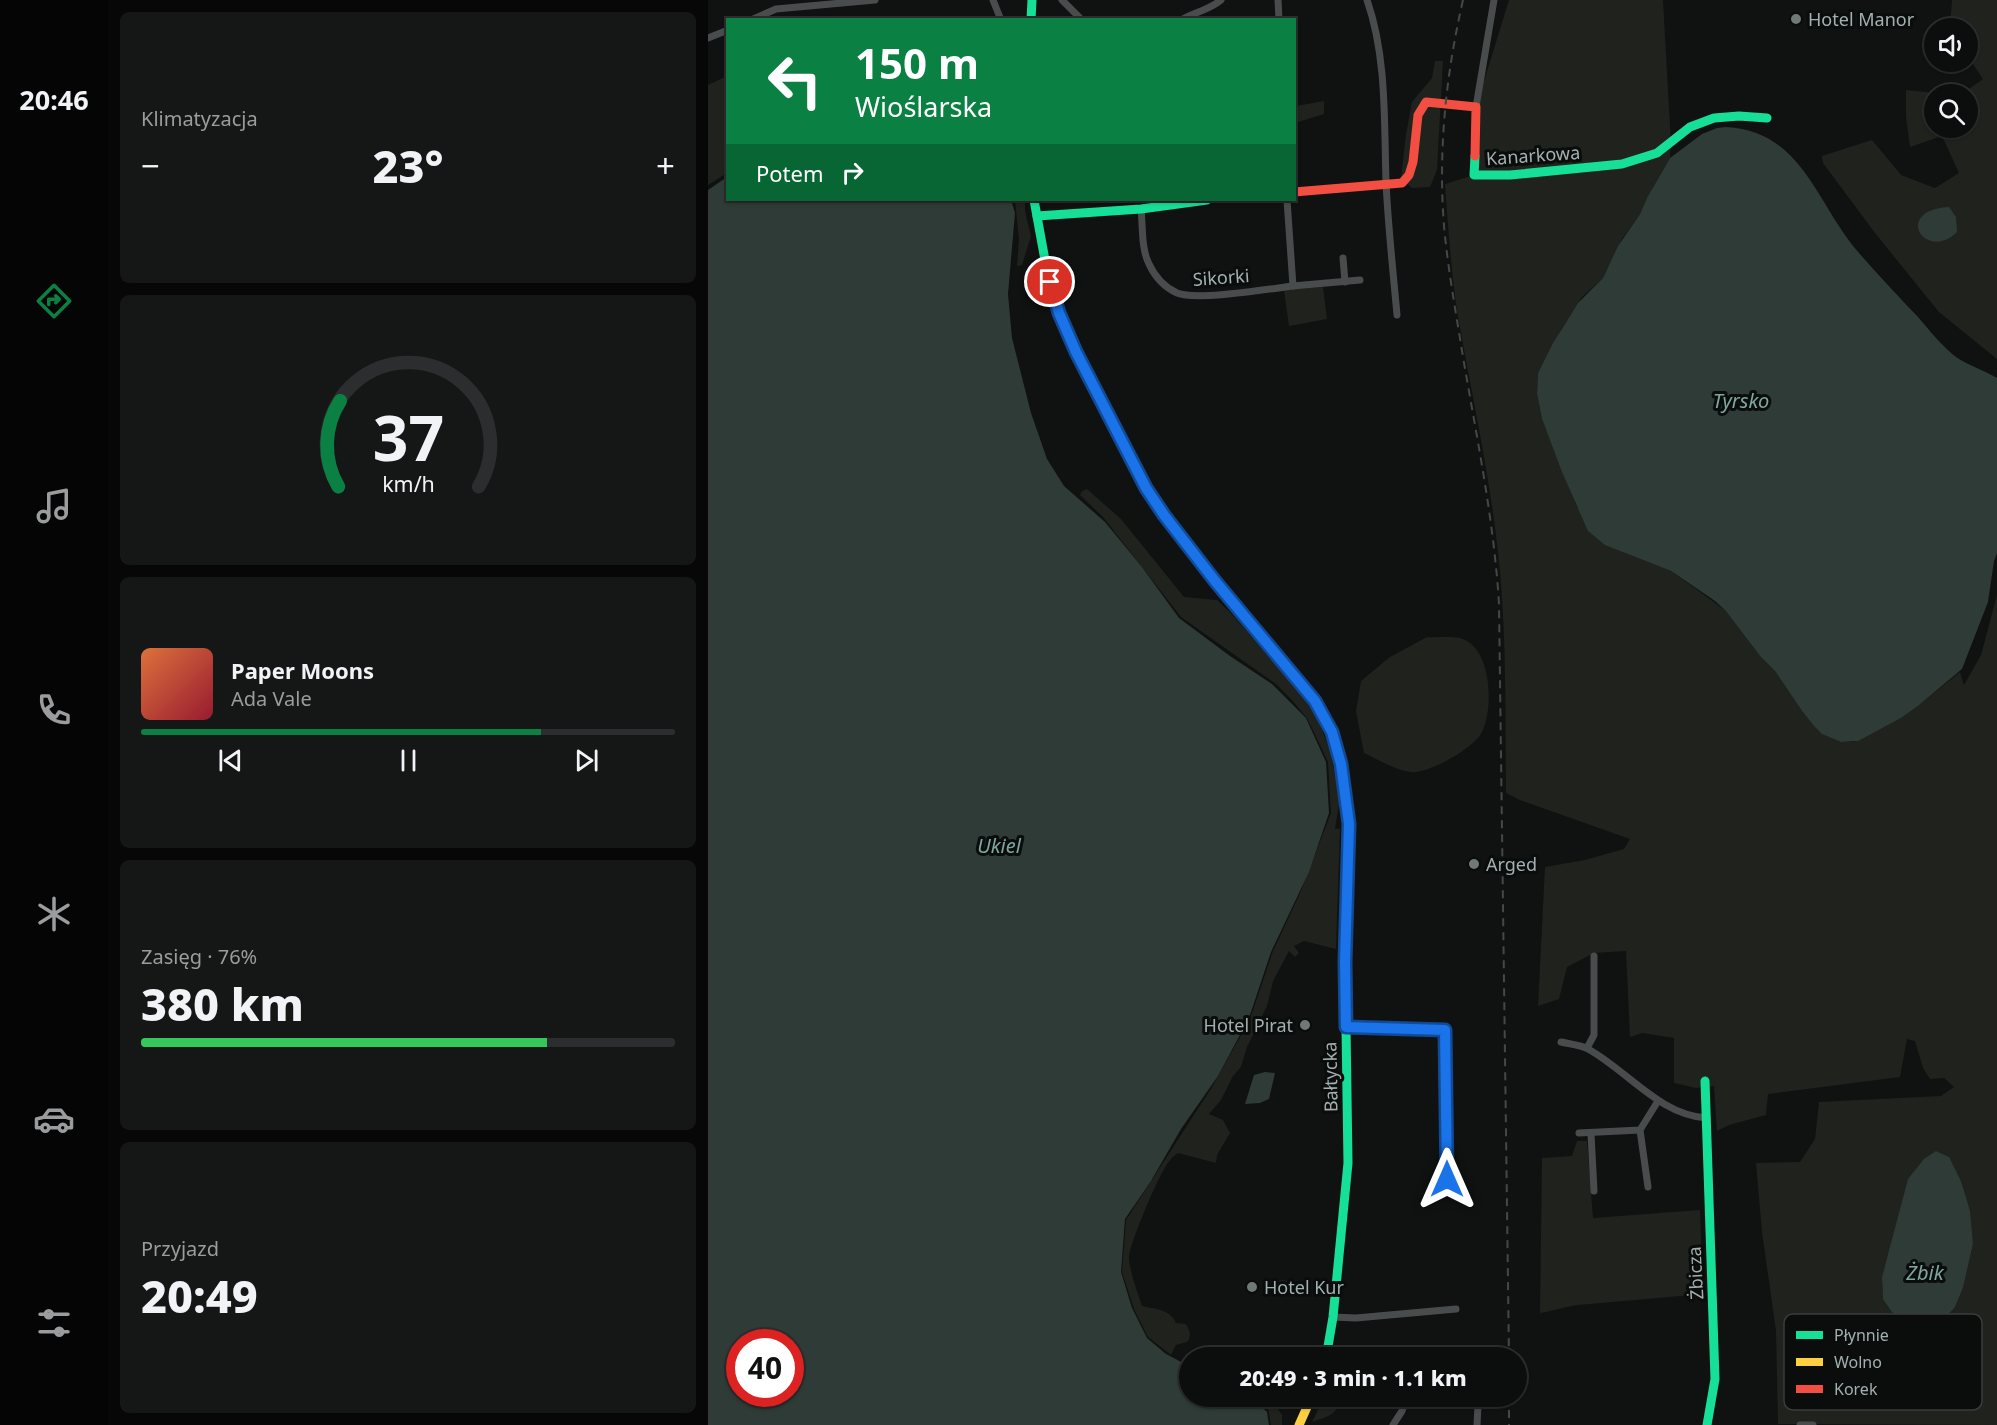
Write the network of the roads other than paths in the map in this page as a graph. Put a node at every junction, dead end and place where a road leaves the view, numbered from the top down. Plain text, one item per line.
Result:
1 (776, 0) edge
2 (875, 0) edge
3 (993, 0) edge
4 (1032, 0) edge
5 (1062, 0) edge
6 (1221, 0) edge
7 (1278, 0) edge
8 (1367, 0) edge
9 (1494, 0) edge
10 (854, 1) edge
11 (777, 9) junction
12 (757, 18) edge
13 (1000, 18) edge
14 (1031, 18) edge
15 (1080, 18) edge
16 (1184, 18) edge
17 (1279, 18) edge
18 (726, 31) edge
19 (708, 39) edge
20 (1476, 107) junction
21 (1767, 118) dead end
22 (1386, 186) junction
23 (1296, 192) edge
24 (1034, 201) edge
25 (1200, 201) edge
26 (1287, 201) edge
27 (1141, 209) junction
28 (1037, 216) junction
29 (1343, 258) dead end
30 (1360, 280) dead end
31 (1345, 282) junction
32 (1293, 286) junction
33 (1397, 315) dead end
34 (1594, 956) dead end
35 (1346, 1027) junction
36 (1562, 1042) dead end
37 (1587, 1048) junction
38 (1705, 1081) dead end
39 (1658, 1101) junction
40 (1707, 1118) junction
41 (1641, 1130) junction
42 (1579, 1133) dead end
43 (1591, 1134) junction
44 (1447, 1179) dead end
45 (1648, 1187) dead end
46 (1594, 1191) dead end
47 (1456, 1309) dead end
48 (1333, 1317) junction
49 (1328, 1347) edge
50 (1307, 1407) edge
51 (1403, 1407) edge
52 (1478, 1407) edge
53 (1299, 1425) edge
54 (1393, 1425) edge
55 (1477, 1425) edge
56 (1707, 1425) edge
57 (1800, 1425) edge
58 (1813, 1425) edge

1 - 11 street
2 - 10 street
3 - 13 street
4 - 14 street
5 - 15 street
6 - 16 street
7 - 17 street
8 - 22 street
9 - 20 street
10 - 11 street
11 - 12 street
18 - 19 street
20 - 21 street, Kanarkowa
20 - 22 street
22 - 23 street
22 - 33 street
24 - 28 street, Bałtycka
25 - 27 street
26 - 32 street
27 - 28 street
27 - 32 street, Sikorki
28 - 35 street, Bałtycka
29 - 31 street
30 - 31 street, Sikorki
31 - 32 street, Sikorki
34 - 37 street
35 - 44 street
35 - 48 street, Bałtycka
36 - 37 street
37 - 39 street
38 - 40 street, Żbicza
39 - 40 street
39 - 41 street
40 - 56 street, Żbicza
41 - 43 street
41 - 45 street
42 - 43 street
43 - 46 street
47 - 48 street
48 - 49 street, Bałtycka
50 - 53 street
51 - 54 street
52 - 55 street
57 - 58 street

